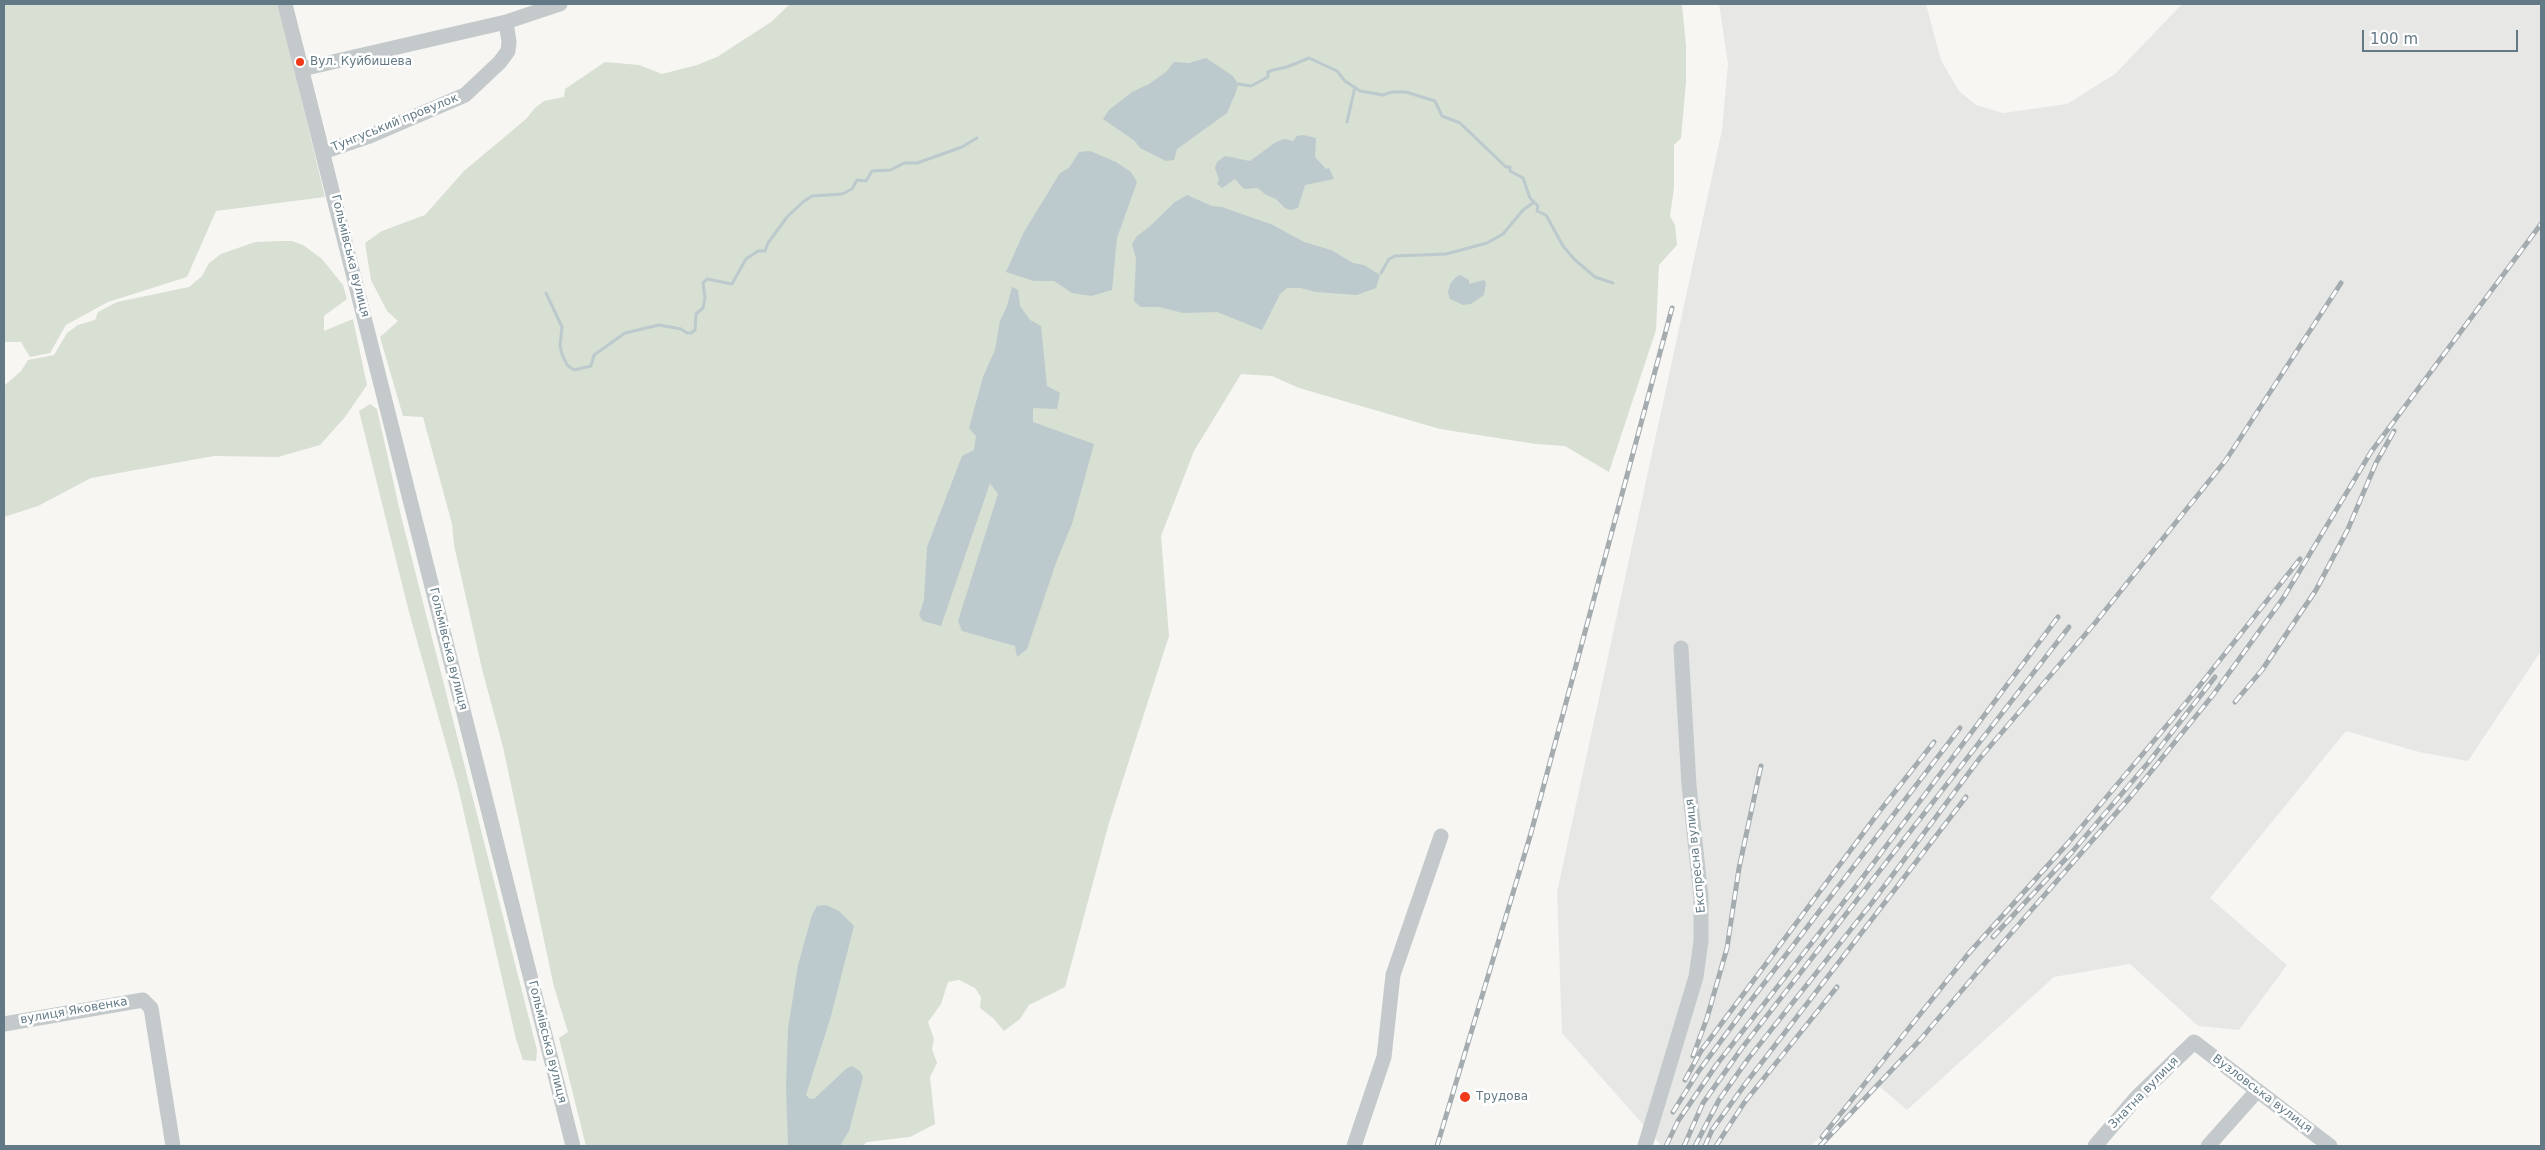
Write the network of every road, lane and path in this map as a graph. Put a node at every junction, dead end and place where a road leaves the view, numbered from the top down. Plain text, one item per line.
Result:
1 (285, 4) edge
2 (560, 4) edge
3 (506, 22) junction
4 (302, 70) junction
5 (323, 152) junction
6 (1680, 648) dead end
7 (1441, 836) dead end
8 (4, 1024) edge
9 (2194, 1042) joint
10 (2257, 1092) junction
11 (173, 1146) edge
12 (573, 1146) edge
13 (1354, 1146) edge
14 (1645, 1146) edge
15 (2094, 1146) edge
16 (2208, 1146) edge
17 (2330, 1146) edge

1 - 4 street, Гольмівська вулиця
2 - 3 street
3 - 4 street
3 - 5 street, Тунгуський провулок
4 - 5 street, Гольмівська вулиця
5 - 12 street, Гольмівська вулиця
6 - 14 street, Експресна вулиця
7 - 13 street
8 - 11 street, вулиця Яковенка
9 - 10 street, Вузловська вулиця
9 - 15 street, Знатна вулиця
10 - 16 street
10 - 17 street, Вузловська вулиця

